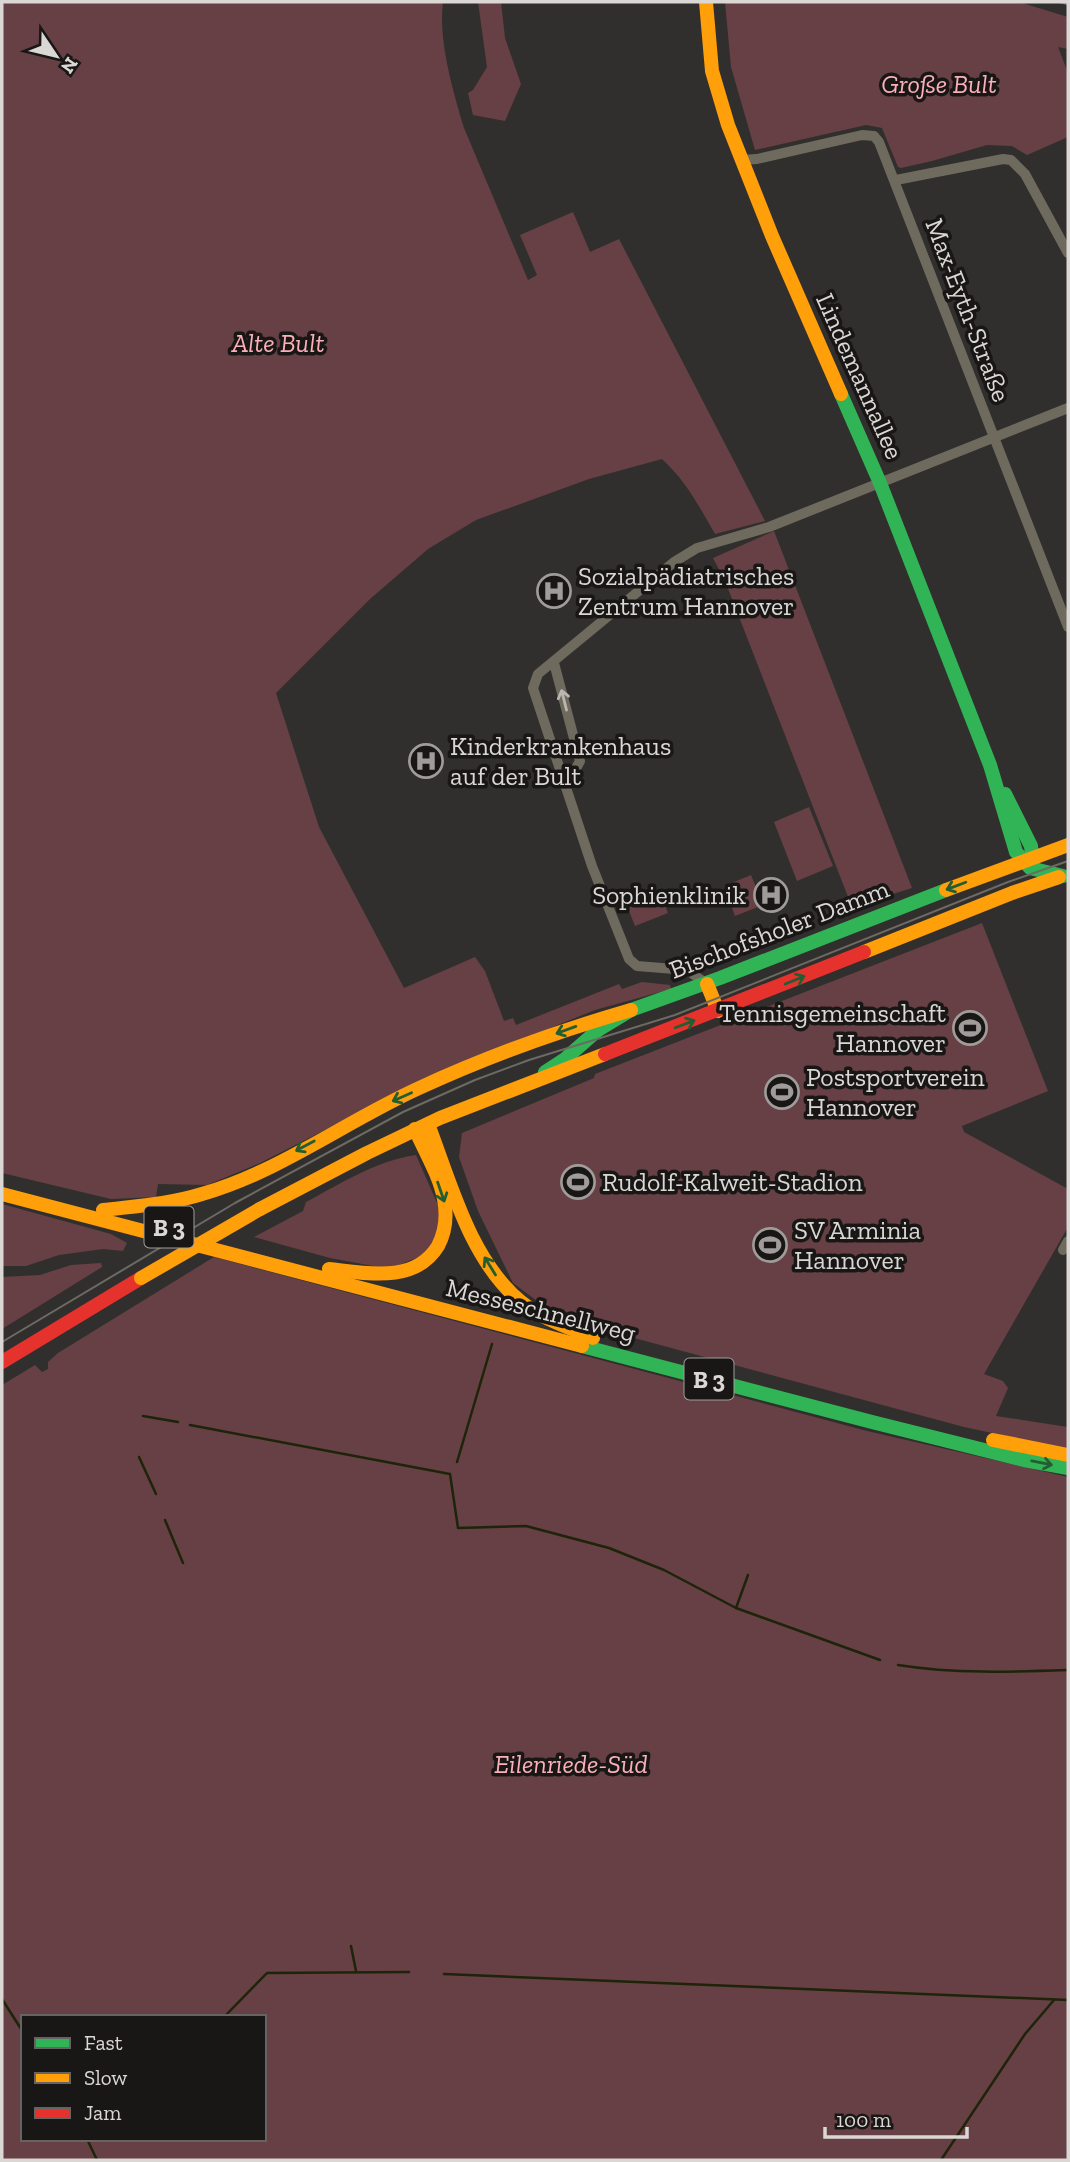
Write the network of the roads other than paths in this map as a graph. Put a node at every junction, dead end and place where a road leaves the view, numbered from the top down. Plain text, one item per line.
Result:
1 (706, 2) edge
2 (741, 160) junction
3 (896, 180) junction
4 (1068, 253) edge
5 (1068, 408) edge
6 (994, 436) junction
7 (880, 483) junction
8 (1068, 627) edge
9 (554, 663) junction
10 (564, 778) junction
11 (1068, 845) edge
12 (1028, 863) junction
13 (1066, 875) edge
14 (1020, 891) junction
15 (707, 984) junction
16 (631, 1010) junction
17 (718, 1011) junction
18 (522, 1085) junction
19 (422, 1127) junction
20 (2, 1183) edge
21 (2, 1194) edge
22 (103, 1210) junction
23 (329, 1269) junction
24 (593, 1338) junction
25 (2, 1362) edge
26 (1068, 1455) edge
27 (1068, 1468) edge

1 - 2 main road, Lindemannallee
2 - 3 street, Max-Eyth-Straße
2 - 7 main road, Lindemannallee
3 - 4 street
3 - 6 street, Max-Eyth-Straße
5 - 6 street
6 - 7 street
6 - 8 street, Max-Eyth-Straße
7 - 9 street
7 - 12 main road, Lindemannallee
10 -> 9 street
9 - 10 street
10 - 15 street
11 - 12 main road, Bischofsholer Damm
12 - 13 main road
12 - 14 main road
12 -> 15 main road, Bischofsholer Damm
13 - 14 main road, Bischofsholer Damm
17 -> 14 main road, Bischofsholer Damm
15 - 16 main road, Bischofsholer Damm
15 - 17 main road
16 - 18 main road, Bischofsholer Damm
16 -> 22 main road
18 -> 17 main road, Bischofsholer Damm
18 - 19 main road, Bischofsholer Damm
19 -> 23 main road
24 -> 19 main road
19 - 25 main road, Bischofsholer Damm, bridge
20 - 22 main road, Messeschnellweg / B 3
21 -> 27 main road, Messeschnellweg / B 3
22 - 23 main road, Messeschnellweg / B 3
23 - 24 main road, Messeschnellweg / B 3
24 - 26 main road, Messeschnellweg / B 3

